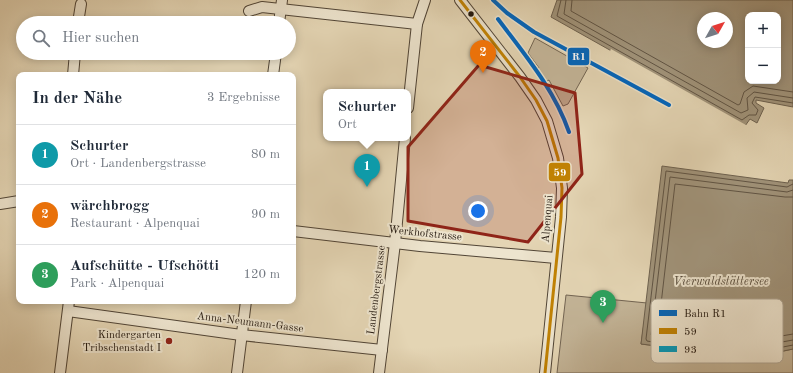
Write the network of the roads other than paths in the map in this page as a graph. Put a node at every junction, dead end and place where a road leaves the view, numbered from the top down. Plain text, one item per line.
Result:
1 (425, 0) edge
2 (460, 0) edge
3 (81, 4) dead end
4 (281, 5) edge
5 (249, 11) dead end
6 (79, 16) edge
7 (280, 16) edge
8 (417, 24) junction
9 (74, 60) edge
10 (275, 60) edge
11 (73, 72) edge
12 (273, 72) edge
13 (410, 89) edge
14 (404, 141) edge
15 (16, 201) edge
16 (0, 204) edge
17 (296, 231) edge
18 (395, 243) junction
19 (556, 258) junction
20 (246, 304) edge
21 (68, 306) edge
22 (241, 335) junction
23 (382, 350) junction
24 (60, 373) edge
25 (237, 373) edge
26 (379, 373) edge
27 (545, 373) edge

1 - 8 street
2 - 19 street, Alpenquai
3 - 6 street
4 - 5 street
4 - 7 street
4 - 8 street
8 - 13 street
9 - 11 street
10 - 12 street
14 - 18 street, Landenbergstrasse
15 - 16 street
17 - 18 street, Werkhofstrasse
18 - 19 street, Werkhofstrasse
18 - 23 street, Landenbergstrasse
19 - 27 street, Alpenquai
20 - 22 street
21 - 22 street, Anna-Neumann-Gasse
21 - 24 street
22 - 23 street, Anna-Neumann-Gasse
22 - 25 street
23 - 26 street, Landenbergstrasse

